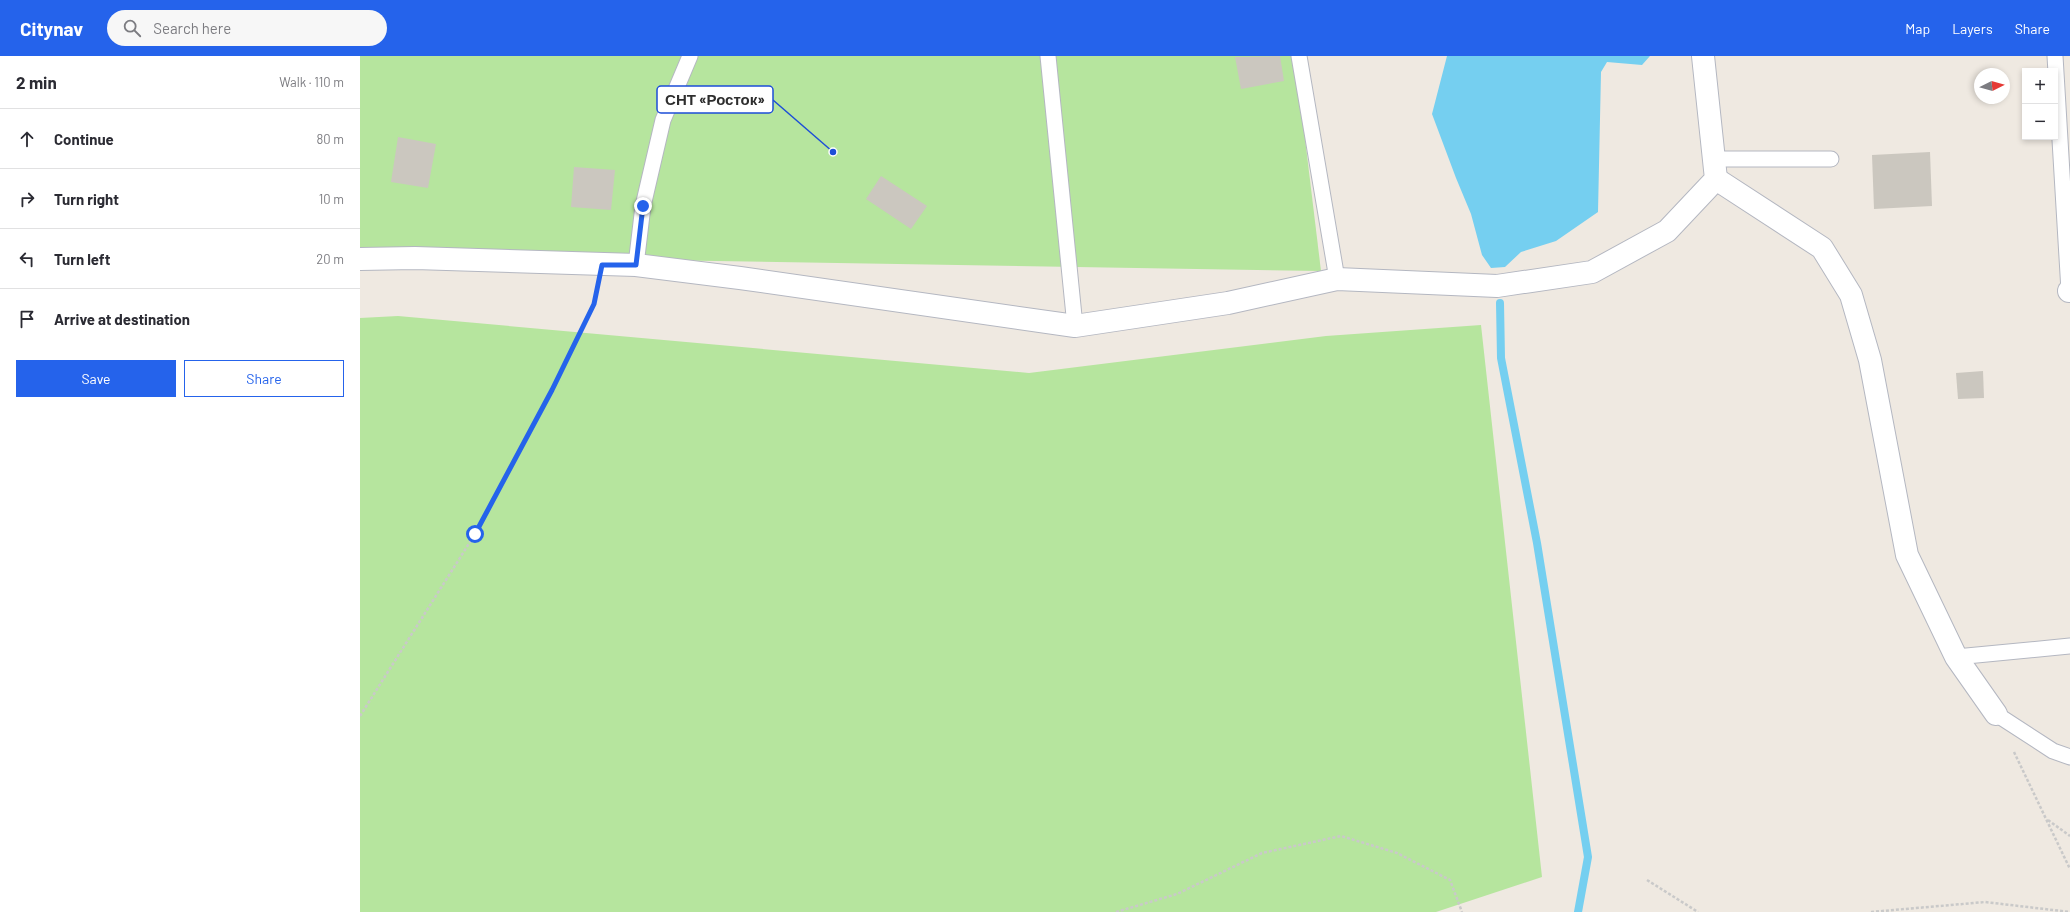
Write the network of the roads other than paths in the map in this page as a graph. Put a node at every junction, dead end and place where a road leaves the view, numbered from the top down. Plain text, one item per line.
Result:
1 (690, 56) edge
2 (1048, 56) edge
3 (1299, 56) edge
4 (1702, 56) edge
5 (2055, 56) edge
6 (1831, 159) dead end
7 (1715, 169) junction
8 (360, 259) edge
9 (636, 265) junction
10 (1337, 278) junction
11 (2069, 291) edge
12 (1075, 326) junction
13 (2070, 646) edge
14 (1956, 657) junction
15 (1996, 714) joint
16 (2070, 757) edge

1 - 9 lane
2 - 12 lane
3 - 10 lane
4 - 7 street
5 - 11 lane
6 - 7 lane
7 - 10 street
7 - 14 street
8 - 9 street
9 - 12 street
10 - 12 street
13 - 14 lane
14 - 15 street
15 - 16 lane

